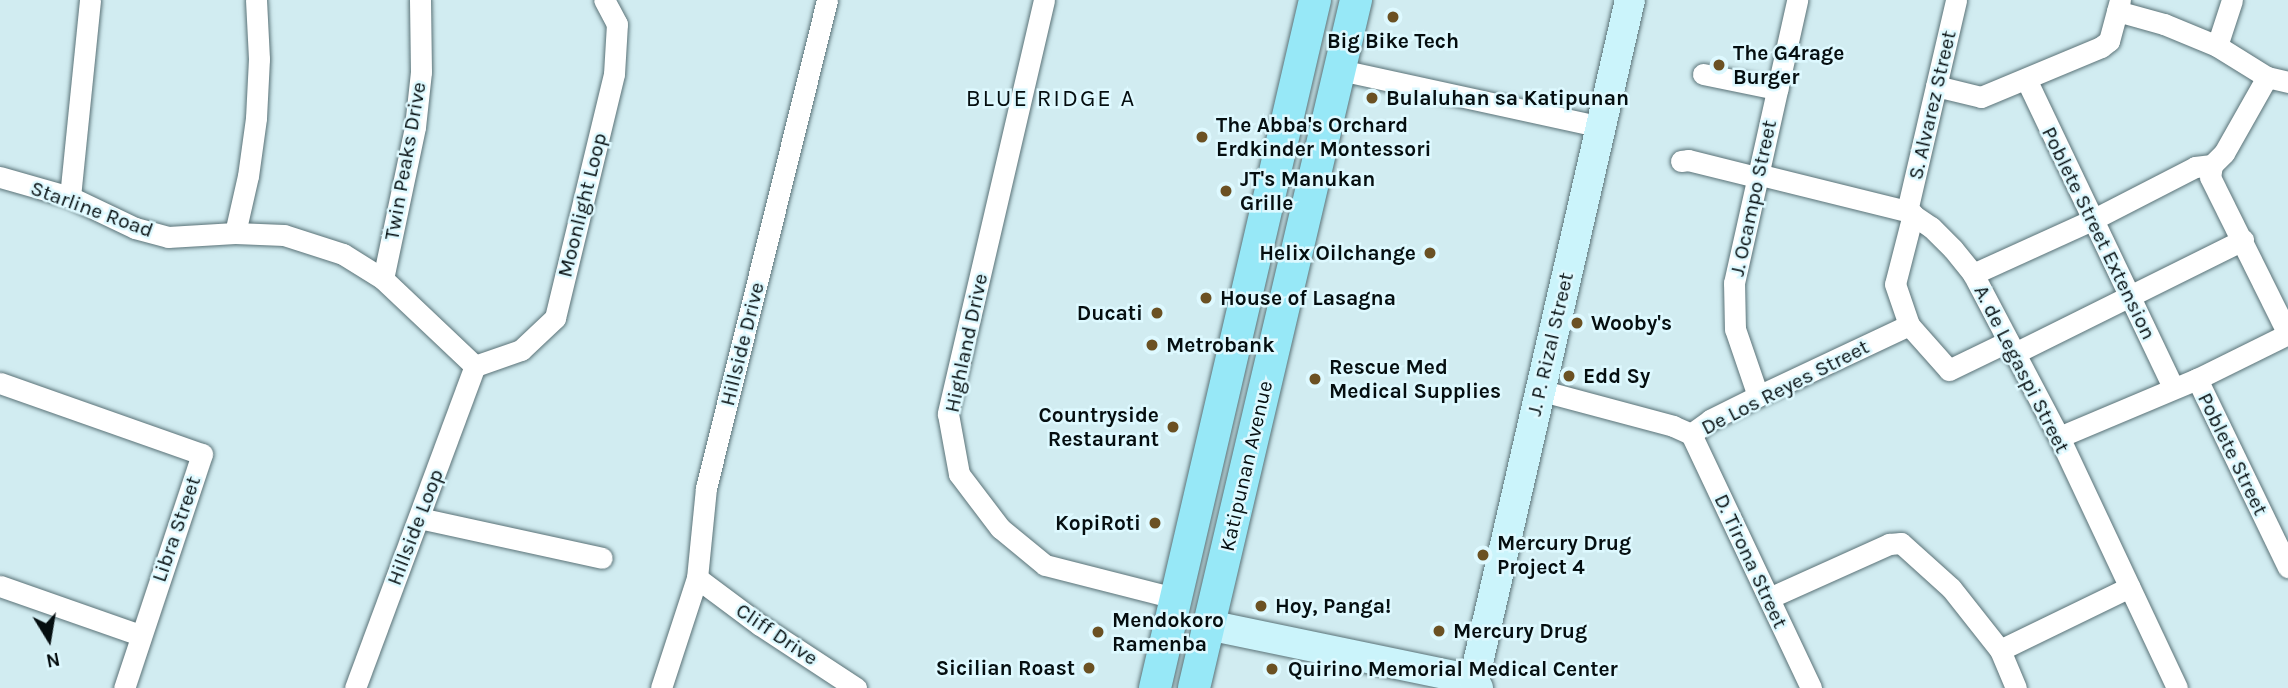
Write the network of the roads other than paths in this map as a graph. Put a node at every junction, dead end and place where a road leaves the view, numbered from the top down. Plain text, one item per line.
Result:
1 (90, 0) edge
2 (257, 0) edge
3 (420, 0) edge
4 (604, 0) edge
5 (827, 0) edge
6 (1044, 0) edge
7 (1315, 0) edge
8 (1356, 0) edge
9 (1630, 0) edge
10 (1797, 0) edge
11 (1956, 0) edge
12 (2232, 0) edge
13 (2118, 6) edge
14 (2217, 46) junction
15 (1340, 71) junction
16 (1703, 74) dead end
17 (2267, 77) junction
18 (2026, 79) junction
19 (2288, 82) edge
20 (1936, 86) junction
21 (1777, 89) junction
22 (1601, 127) junction
23 (1681, 161) dead end
24 (2211, 165) junction
25 (1757, 175) junction
26 (0, 177) edge
27 (69, 197) junction
28 (1910, 213) junction
29 (2092, 220) junction
30 (235, 233) junction
31 (2243, 240) junction
32 (1973, 274) junction
33 (383, 279) junction
34 (2129, 296) junction
35 (1909, 325) junction
36 (2288, 334) edge
37 (2010, 348) junction
38 (475, 366) junction
39 (2197, 379) junction
40 (0, 383) edge
41 (2173, 387) junction
42 (1539, 390) junction
43 (1758, 396) junction
44 (1691, 434) junction
45 (2059, 437) junction
46 (419, 518) junction
47 (602, 558) dead end
48 (2288, 567) edge
49 (697, 578) junction
50 (0, 586) edge
51 (2130, 587) junction
52 (1174, 598) junction
53 (1769, 598) junction
54 (1208, 625) junction
55 (140, 635) junction
56 (2000, 650) junction
57 (1476, 684) edge
58 (124, 688) edge
59 (355, 688) edge
60 (661, 688) edge
61 (856, 688) edge
62 (1155, 688) edge
63 (1194, 688) edge
64 (1811, 688) edge
65 (2016, 688) edge
66 (2177, 688) edge

1 - 27 street
2 - 30 street
3 - 33 street, Twin Peaks Drive
4 - 38 street, Moonlight Loop
5 - 49 street, Hillside Drive
6 - 52 street, Highland Drive
7 - 52 main road, Katipunan Avenue
8 - 15 main road, Katipunan Avenue
9 - 22 street, J. P. Rizal Street
10 - 21 street, J. Ocampo Street
11 - 20 street, S. Alvarez Street
12 - 14 street
13 - 14 street
13 - 18 street
14 - 17 street
15 - 22 street
15 - 54 main road, Katipunan Avenue
16 - 21 street
17 - 19 street
17 - 24 street
18 - 20 street
18 - 29 street, Poblete Street Extension
20 - 28 street, S. Alvarez Street
21 - 25 street, J. Ocampo Street
22 - 42 street, J. P. Rizal Street
23 - 25 street, A. de Legaspi Street
24 - 29 street
24 - 31 street
25 - 28 street, A. de Legaspi Street
25 - 43 street, J. Ocampo Street
26 - 27 street, Starline Road
27 - 30 street, Starline Road
28 - 32 street, A. de Legaspi Street
28 - 35 street, S. Alvarez Street
29 - 32 street
29 - 34 street, Poblete Street Extension
30 - 33 street, Starline Road
31 - 34 street
31 - 36 street
32 - 37 street, A. de Legaspi Street
33 - 38 street, Starline Road
34 - 37 street
34 - 41 street, Poblete Street Extension
35 - 37 street
35 - 43 street, De Los Reyes Street
36 - 39 street, Poblete Street
37 - 45 street, A. de Legaspi Street
38 - 46 street, Hillside Loop
39 - 41 street, Poblete Street
39 - 48 street, Poblete Street
40 - 55 street, Libra Street
41 - 45 street, Poblete Street
42 - 44 street, De Los Reyes Street
42 - 57 street, J. P. Rizal Street
43 - 44 street, De Los Reyes Street
44 - 53 street, D. Tirona Street
45 - 51 street, A. de Legaspi Street
46 - 47 street
46 - 59 street, Hillside Loop
49 - 60 street, Hillside Drive
49 - 61 street, Cliff Drive
50 - 55 street
51 - 56 street
51 - 66 street, A. de Legaspi Street
52 - 62 main road, Katipunan Avenue
53 - 56 street
53 - 64 street, D. Tirona Street
54 - 57 street
54 - 63 main road, Katipunan Avenue
55 - 58 street, Libra Street
56 - 65 street

